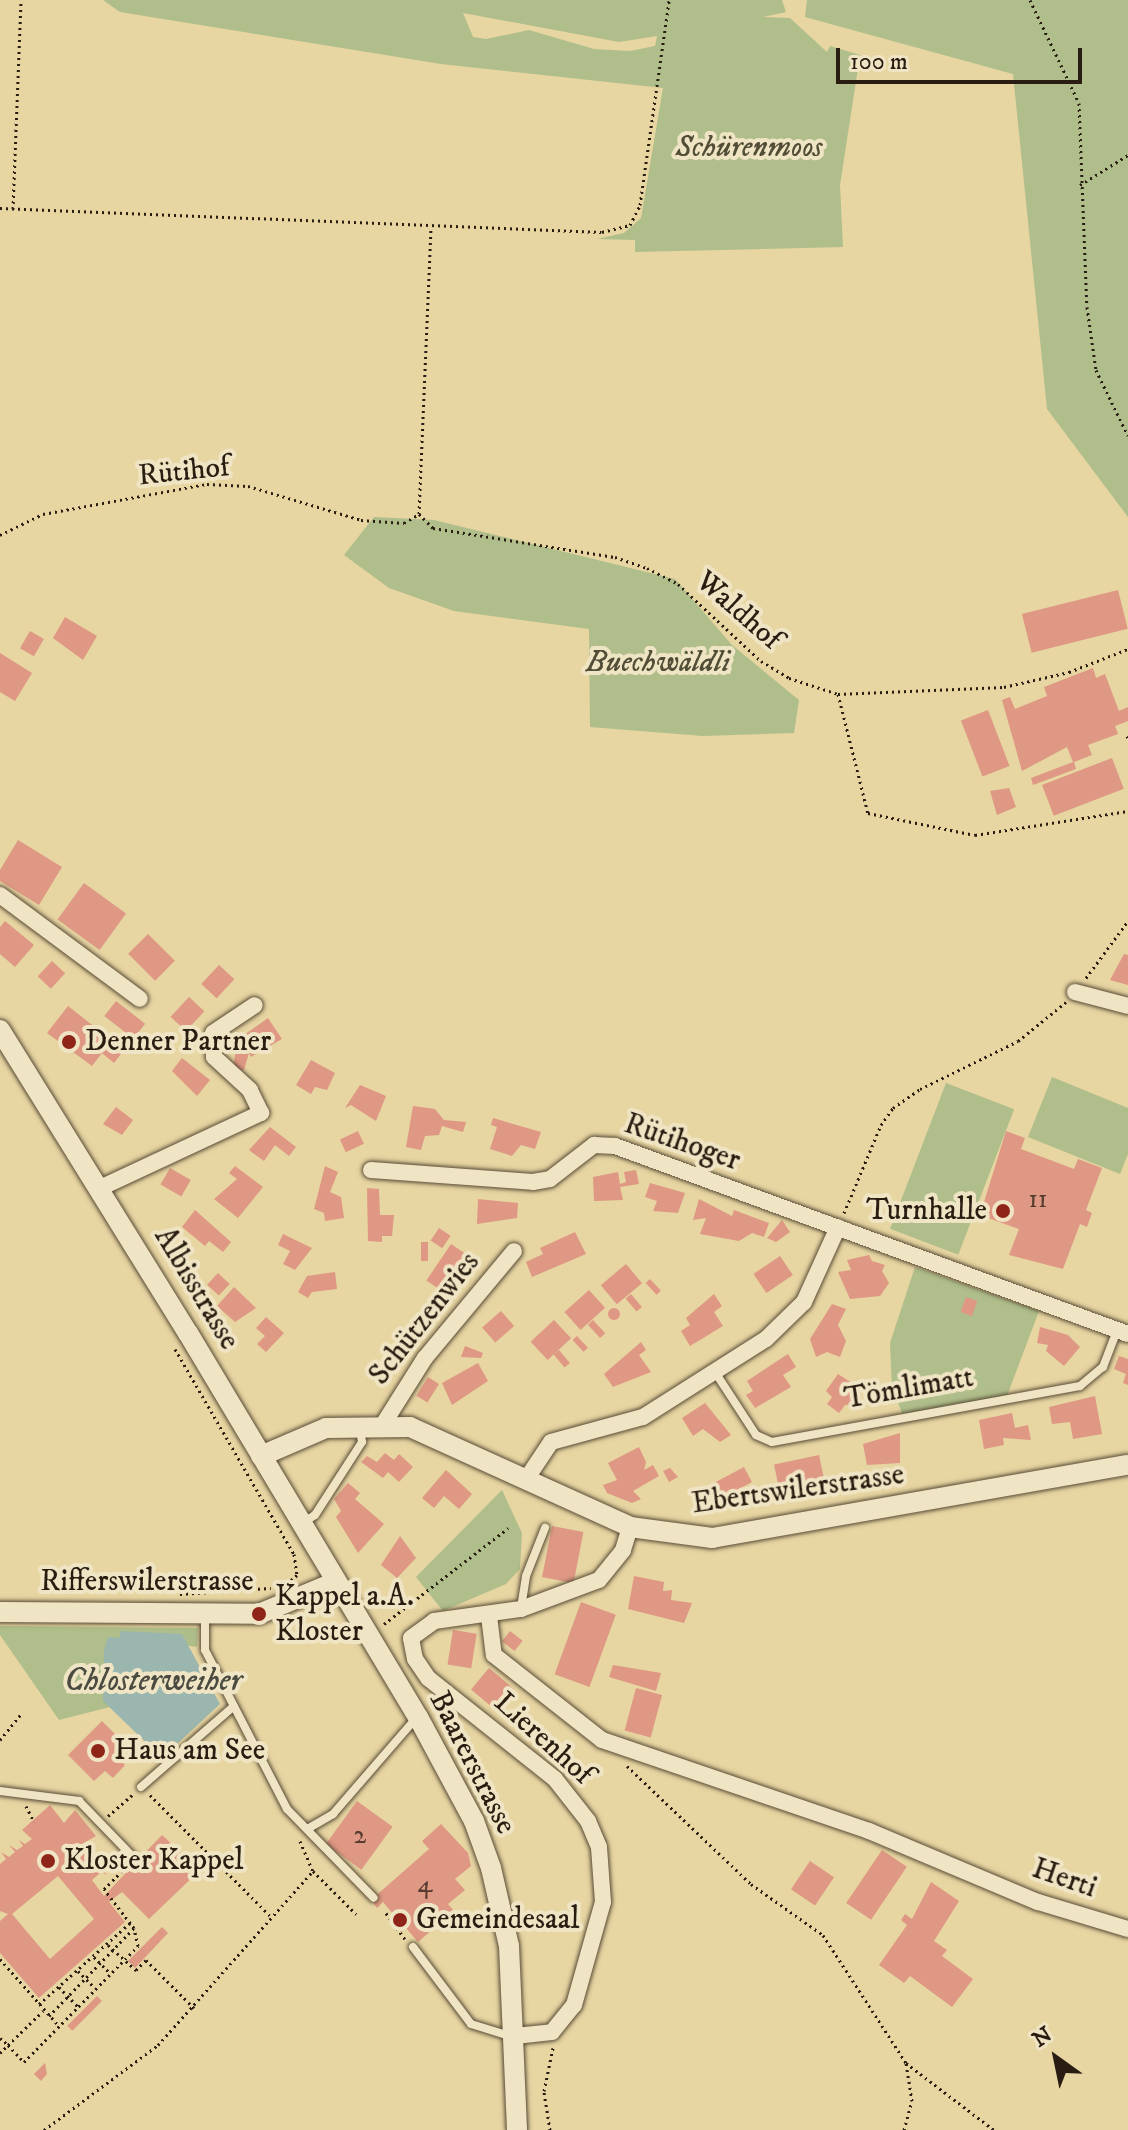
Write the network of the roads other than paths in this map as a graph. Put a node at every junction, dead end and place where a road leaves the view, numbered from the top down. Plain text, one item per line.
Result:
1 (0, 895) edge
2 (1075, 992) road end
3 (140, 999) dead end
4 (255, 1005) dead end
5 (1128, 1006) edge
6 (0, 1030) edge
7 (371, 1170) dead end
8 (100, 1188) junction
9 (838, 1227) junction
10 (514, 1251) dead end
11 (1122, 1332) edge
12 (715, 1371) junction
13 (384, 1423) junction
14 (359, 1425) junction
15 (261, 1456) junction
16 (1128, 1465) edge
17 (527, 1478) junction
18 (301, 1524) junction
19 (630, 1527) junction
20 (545, 1528) dead end
21 (336, 1582) junction
22 (521, 1609) junction
23 (0, 1612) edge
24 (205, 1613) junction
25 (489, 1616) junction
26 (234, 1706) junction
27 (418, 1717) junction
28 (141, 1787) road end
29 (0, 1791) edge
30 (304, 1826) junction
31 (135, 1859) road end
32 (983, 1879) joint
33 (374, 1898) dead end
34 (1128, 1929) edge
35 (413, 1947) road end
36 (515, 2036) junction
37 (517, 2130) edge

1 - 3 street
2 - 5 street
4 - 8 street
6 - 8 street, Albisstrasse
7 - 9 street, Rütihoger
8 - 15 street, Albisstrasse
9 - 11 street, Tömlimatt
9 - 12 street
10 - 13 street, Schützenwies
11 - 12 lane, Tömlimatt
12 - 17 street
13 - 14 street, Ebertswilerstrasse
13 - 17 street, Ebertswilerstrasse
14 - 15 street, Ebertswilerstrasse
14 - 18 lane, Schützenwies
15 - 18 street, Albisstrasse
16 - 19 street, Ebertswilerstrasse
17 - 19 street, Ebertswilerstrasse
18 - 21 street, Albisstrasse
19 - 22 street, Lierenhof
20 - 22 lane
21 - 24 street, Rifferswilerstrasse
21 - 27 street, Baarerstrasse
22 - 25 street, Lierenhof
23 - 24 street, Rifferswilerstrasse
24 - 26 lane
25 - 32 street, Lierenhof
25 - 36 street, Lierenhof
26 - 28 lane
26 - 30 lane
27 - 30 lane
27 - 36 street, Baarerstrasse
29 - 31 lane
30 - 33 lane
32 - 34 street, Herti
35 - 36 lane
36 - 37 street, Baarerstrasse

